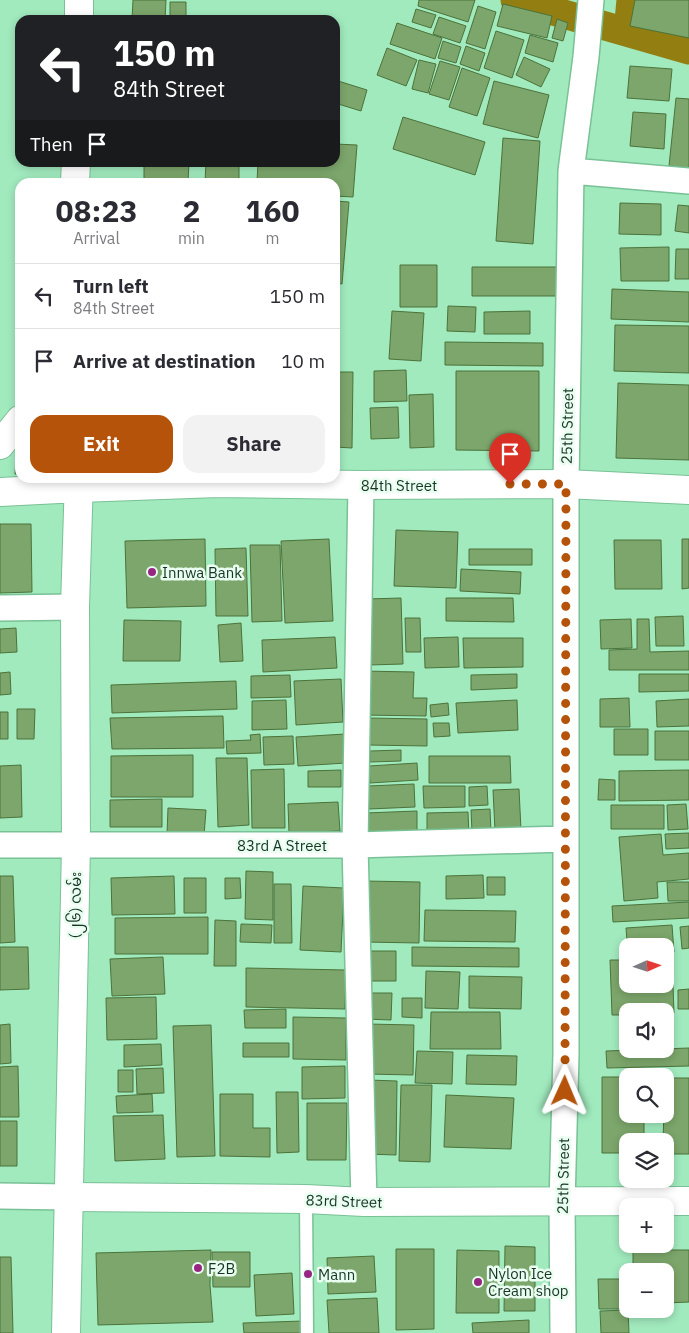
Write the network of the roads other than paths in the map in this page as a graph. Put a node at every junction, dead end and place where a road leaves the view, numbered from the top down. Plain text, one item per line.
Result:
1 (79, 0) edge
2 (591, 0) edge
3 (79, 15) edge
4 (571, 171) junction
5 (689, 181) edge
6 (15, 426) edge
7 (0, 445) edge
8 (79, 483) edge
9 (566, 484) junction
10 (361, 485) junction
11 (689, 490) edge
12 (0, 492) edge
13 (75, 607) junction
14 (0, 608) edge
15 (565, 839) junction
16 (0, 845) edge
17 (76, 845) junction
18 (355, 846) junction
19 (0, 1196) edge
20 (69, 1197) junction
21 (306, 1199) junction
22 (689, 1201) edge
23 (364, 1202) junction
24 (562, 1203) junction
25 (66, 1333) edge
26 (308, 1333) edge
27 (563, 1333) edge

1 - 3 street
2 - 4 street, 25th Street
4 - 5 street
4 - 9 street, 25th Street
6 - 7 street
8 - 10 street, 84th Street
8 - 12 street
8 - 13 street, (၂၆) လမ်း
9 - 10 street, 84th Street
9 - 11 street, 84th Street
9 - 15 street, 25th Street
10 - 18 street
13 - 14 street
13 - 17 street, (၂၆) လမ်း
15 - 18 street, 83rd A Street
15 - 24 street, 25th Street
16 - 17 street, 83rd A Street
17 - 18 street, 83rd A Street
17 - 20 street, (၂၆) လမ်း
18 - 23 street
19 - 20 street, 83rd Street
20 - 21 street, 83rd Street
20 - 25 street, (၂၆) လမ်း
21 - 23 street, 83rd Street
21 - 26 lane
22 - 24 street, 83rd Street
23 - 24 street, 83rd Street
24 - 27 street, 25th Street

